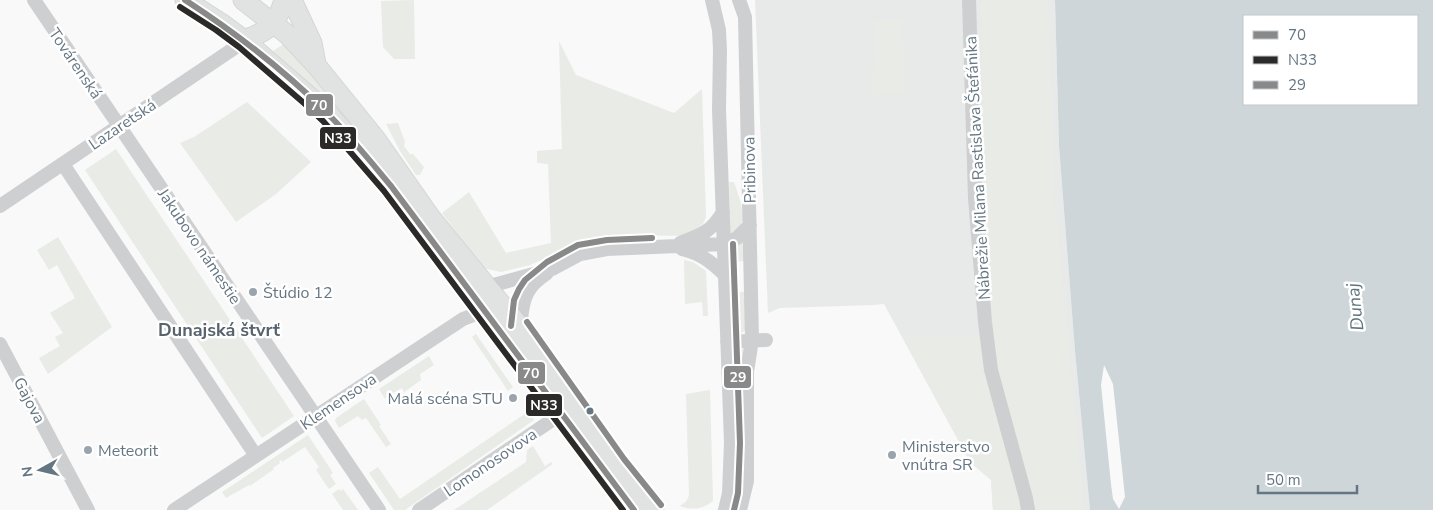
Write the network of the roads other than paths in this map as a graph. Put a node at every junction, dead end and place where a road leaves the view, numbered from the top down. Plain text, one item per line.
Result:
1 (34, 0) edge
2 (185, 0) edge
3 (243, 0) edge
4 (284, 0) edge
5 (292, 0) edge
6 (712, 0) edge
7 (739, 0) edge
8 (969, 0) edge
9 (266, 12) edge
10 (244, 40) junction
11 (316, 65) junction
12 (119, 126) junction
13 (63, 164) junction
14 (0, 206) edge
15 (723, 212) junction
16 (750, 225) junction
17 (724, 244) junction
18 (670, 246) junction
19 (552, 269) junction
20 (725, 275) junction
21 (465, 285) junction
22 (486, 287) junction
23 (484, 311) junction
24 (514, 321) junction
25 (752, 340) junction
26 (766, 340) dead end
27 (727, 342) junction
28 (0, 344) edge
29 (561, 414) junction
30 (316, 416) junction
31 (256, 456) junction
32 (88, 510) edge
33 (174, 510) edge
34 (379, 510) edge
35 (419, 510) edge
36 (634, 510) edge
37 (654, 510) edge
38 (724, 510) edge
39 (740, 510) edge
40 (1028, 510) edge

1 - 12 street, Továrenská
2 - 10 main road
3 - 9 main road
4 - 9 main road
5 - 11 main road
6 - 15 street, Pribinova
7 - 16 street, Pribinova
8 - 40 street, Nábrežie Milana Rastislava Štefánika
9 - 10 main road
9 - 11 main road
10 - 12 street, Lazaretská
10 - 21 main road
11 - 22 main road
12 - 13 street, Lazaretská
12 - 30 street, Jakubovo námestie
13 - 14 street, Lazaretská
13 - 31 street
15 - 17 street, Pribinova
15 - 18 street
16 - 17 street
16 - 25 street, Pribinova
17 - 18 street
17 - 20 street, Pribinova
18 - 19 street
18 - 20 street
19 - 22 street
19 - 24 street
20 - 27 street, Pribinova
21 - 22 street
21 - 23 main road
22 - 24 main road
23 - 24 street, Klemensova
23 - 29 main road
23 - 30 street, Klemensova
24 - 37 main road
25 - 26 street
25 - 27 street
25 - 39 street, Pribinova
27 - 38 street, Pribinova
28 - 32 street, Gajova
29 - 35 street, Lomonosovova
29 - 36 main road
30 - 31 street, Klemensova
30 - 34 street, Jakubovo námestie
31 - 33 street, Klemensova

